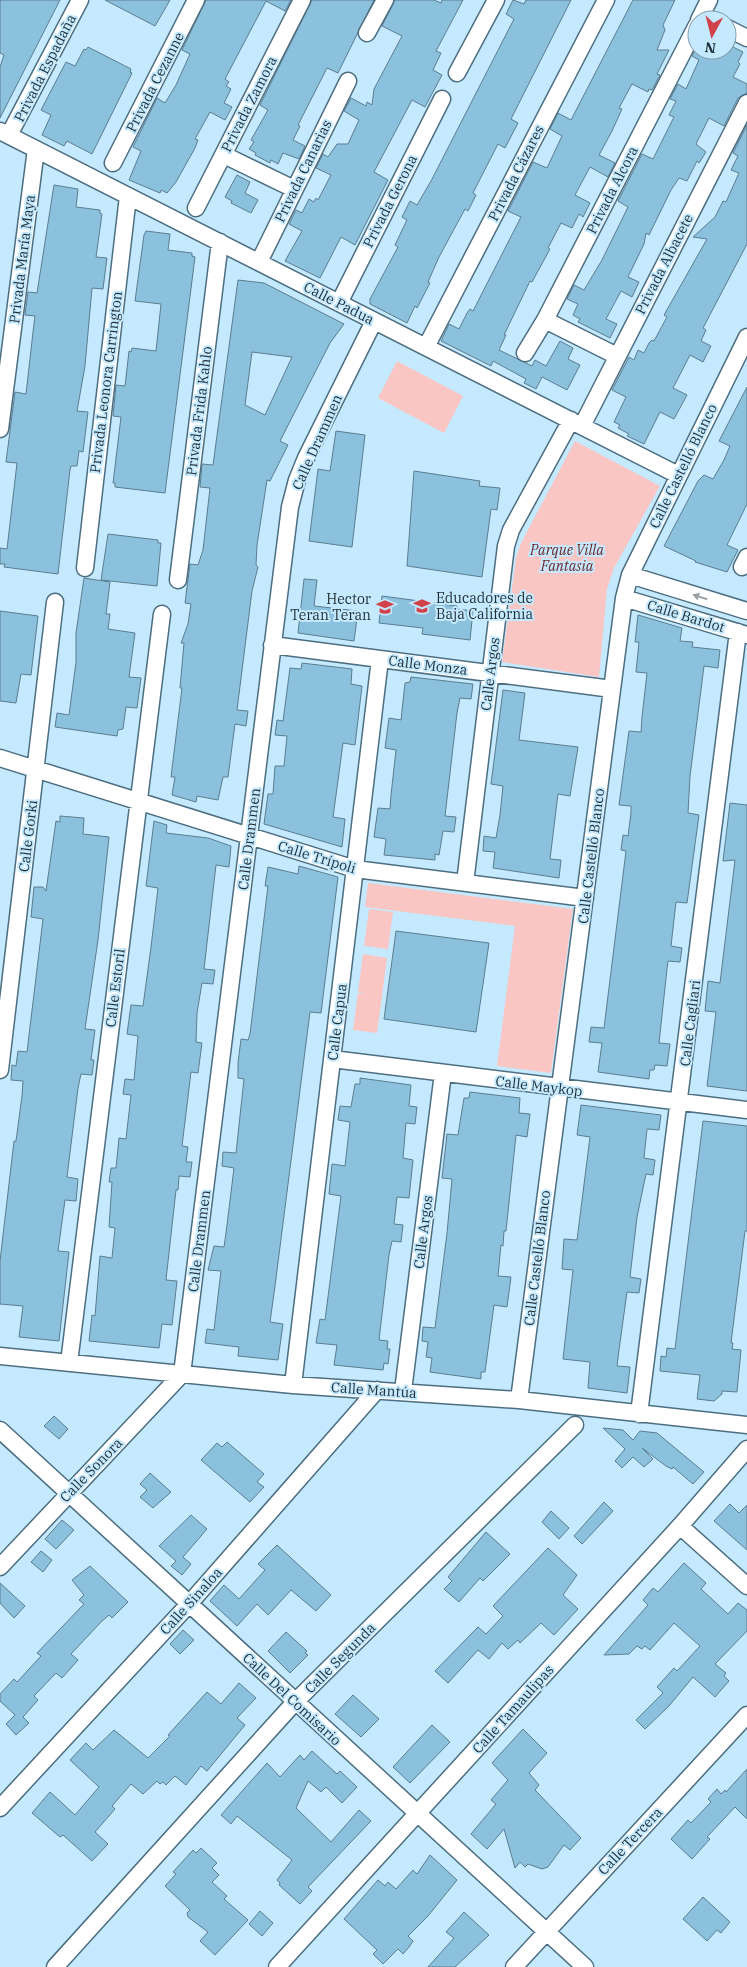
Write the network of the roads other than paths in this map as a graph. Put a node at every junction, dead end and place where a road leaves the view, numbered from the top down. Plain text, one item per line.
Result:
1 (80, 0) edge
2 (196, 0) edge
3 (302, 0) edge
4 (385, 0) edge
5 (496, 0) edge
6 (606, 0) edge
7 (367, 33) dead end
8 (687, 49) edge
9 (457, 73) dead end
10 (348, 81) dead end
11 (442, 99) dead end
12 (747, 103) edge
13 (4, 133) edge
14 (36, 149) junction
15 (224, 155) junction
16 (113, 163) dead end
17 (294, 190) junction
18 (128, 196) junction
19 (196, 208) dead end
20 (220, 242) junction
21 (259, 262) junction
22 (339, 303) junction
23 (374, 320) junction
24 (545, 320) junction
25 (747, 338) edge
26 (426, 347) junction
27 (525, 353) dead end
28 (618, 356) junction
29 (576, 423) junction
30 (0, 429) edge
31 (678, 474) junction
32 (85, 568) dead end
33 (630, 575) junction
34 (178, 580) dead end
35 (624, 598) junction
36 (55, 602) dead end
37 (747, 611) edge
38 (162, 614) dead end
39 (743, 633) edge
40 (272, 645) junction
41 (380, 659) junction
42 (490, 673) junction
43 (612, 689) junction
44 (0, 758) edge
45 (36, 769) junction
46 (139, 802) junction
47 (249, 836) junction
48 (355, 869) junction
49 (465, 883) junction
50 (585, 898) junction
51 (332, 1059) junction
52 (0, 1070) edge
53 (443, 1073) junction
54 (558, 1088) junction
55 (680, 1102) junction
56 (747, 1110) edge
57 (0, 1356) edge
58 (69, 1363) junction
59 (182, 1374) junction
60 (292, 1385) junction
61 (377, 1390) junction
62 (403, 1391) junction
63 (519, 1400) junction
64 (639, 1414) junction
65 (575, 1425) dead end
66 (747, 1425) edge
67 (0, 1430) edge
68 (747, 1449) edge
69 (69, 1493) junction
70 (680, 1526) junction
71 (0, 1567) edge
72 (747, 1586) edge
73 (189, 1604) junction
74 (295, 1702) junction
75 (747, 1715) edge
76 (0, 1808) edge
77 (418, 1814) junction
78 (546, 1931) junction
79 (55, 1967) edge
80 (277, 1967) edge
81 (514, 1967) edge
82 (585, 1967) edge

1 - 13 street, Privada Espadaña
2 - 16 street, Privada Cezanne
3 - 15 street, Privada Zamora
4 - 7 street
5 - 9 street
6 - 26 street, Privada Cázares
8 - 24 street, Privada Alcora
10 - 17 street, Privada Canarias
11 - 22 street, Privada Gerona
12 - 28 street, Privada Albacete
13 - 14 street, Calle Padua
14 - 18 street, Calle Padua
14 - 30 street, Privada María Maya
15 - 17 street
15 - 19 street, Privada Zamora
17 - 21 street, Privada Canarias
18 - 20 street, Calle Padua
18 - 32 street, Privada Leonora Carrington
20 - 21 street, Calle Padua
20 - 34 street, Privada Frida Kahlo
21 - 22 street, Calle Padua
22 - 23 street, Calle Padua
23 - 26 street, Calle Padua
23 - 40 street, Calle Drammen
24 - 27 street, Privada Alcora
24 - 28 street
25 - 31 street, Calle Castelló Blanco
26 - 29 street, Calle Padua
28 - 29 street, Privada Albacete
29 - 31 street, Calle Padua
29 - 42 street, Calle Argos
31 - 33 street, Calle Castelló Blanco
33 - 35 street, Calle Castelló Blanco
37 -> 33 street, Calle Bardot
35 - 39 street, Calle Bardot
35 - 43 street, Calle Castelló Blanco
36 - 45 street, Calle Gorki
38 - 46 street, Calle Estoril
39 - 55 street, Calle Cagliari
40 - 41 street, Calle Monza
40 - 47 street, Calle Drammen
41 - 42 street, Calle Monza
41 - 48 street, Calle Capua
42 - 43 street, Calle Monza
42 - 49 street, Calle Argos
43 - 50 street, Calle Castelló Blanco
44 - 45 street, Calle Trípoli
45 - 46 street, Calle Trípoli
45 - 52 street, Calle Gorki
46 - 47 street, Calle Trípoli
46 - 58 street, Calle Estoril
47 - 48 street, Calle Trípoli
47 - 59 street, Calle Drammen
48 - 49 street, Calle Trípoli
48 - 51 street, Calle Capua
49 - 50 street, Calle Trípoli
50 - 54 street, Calle Castelló Blanco
51 - 53 street, Calle Maykop
51 - 60 street, Calle Capua
53 - 54 street, Calle Maykop
53 - 62 street, Calle Argos
54 - 55 street, Calle Maykop
54 - 63 street, Calle Castelló Blanco
55 - 56 street, Calle Maykop
55 - 64 street, Calle Cagliari
57 - 58 street, Calle Mantúa
58 - 59 street, Calle Mantúa
59 - 60 street, Calle Mantúa
59 - 69 street, Calle Sonora
60 - 61 street, Calle Mantúa
61 - 62 street, Calle Mantúa
61 - 73 street, Calle Sinaloa
62 - 63 street, Calle Mantúa
63 - 64 street, Calle Mantúa
64 - 66 street, Calle Mantúa
65 - 74 street, Calle Segunda
67 - 69 street, Calle Del Comisario
68 - 70 street, Calle Tamaulipas
69 - 71 street, Calle Sonora
69 - 73 street, Calle Del Comisario
70 - 72 street
70 - 77 street, Calle Tamaulipas
73 - 74 street, Calle Del Comisario
73 - 76 street, Calle Sinaloa
74 - 77 street, Calle Del Comisario
74 - 79 street, Calle Segunda
75 - 78 street, Calle Tercera
77 - 78 street, Calle Del Comisario
77 - 80 street, Calle Tamaulipas
78 - 81 street, Calle Tercera
78 - 82 street, Calle Del Comisario

